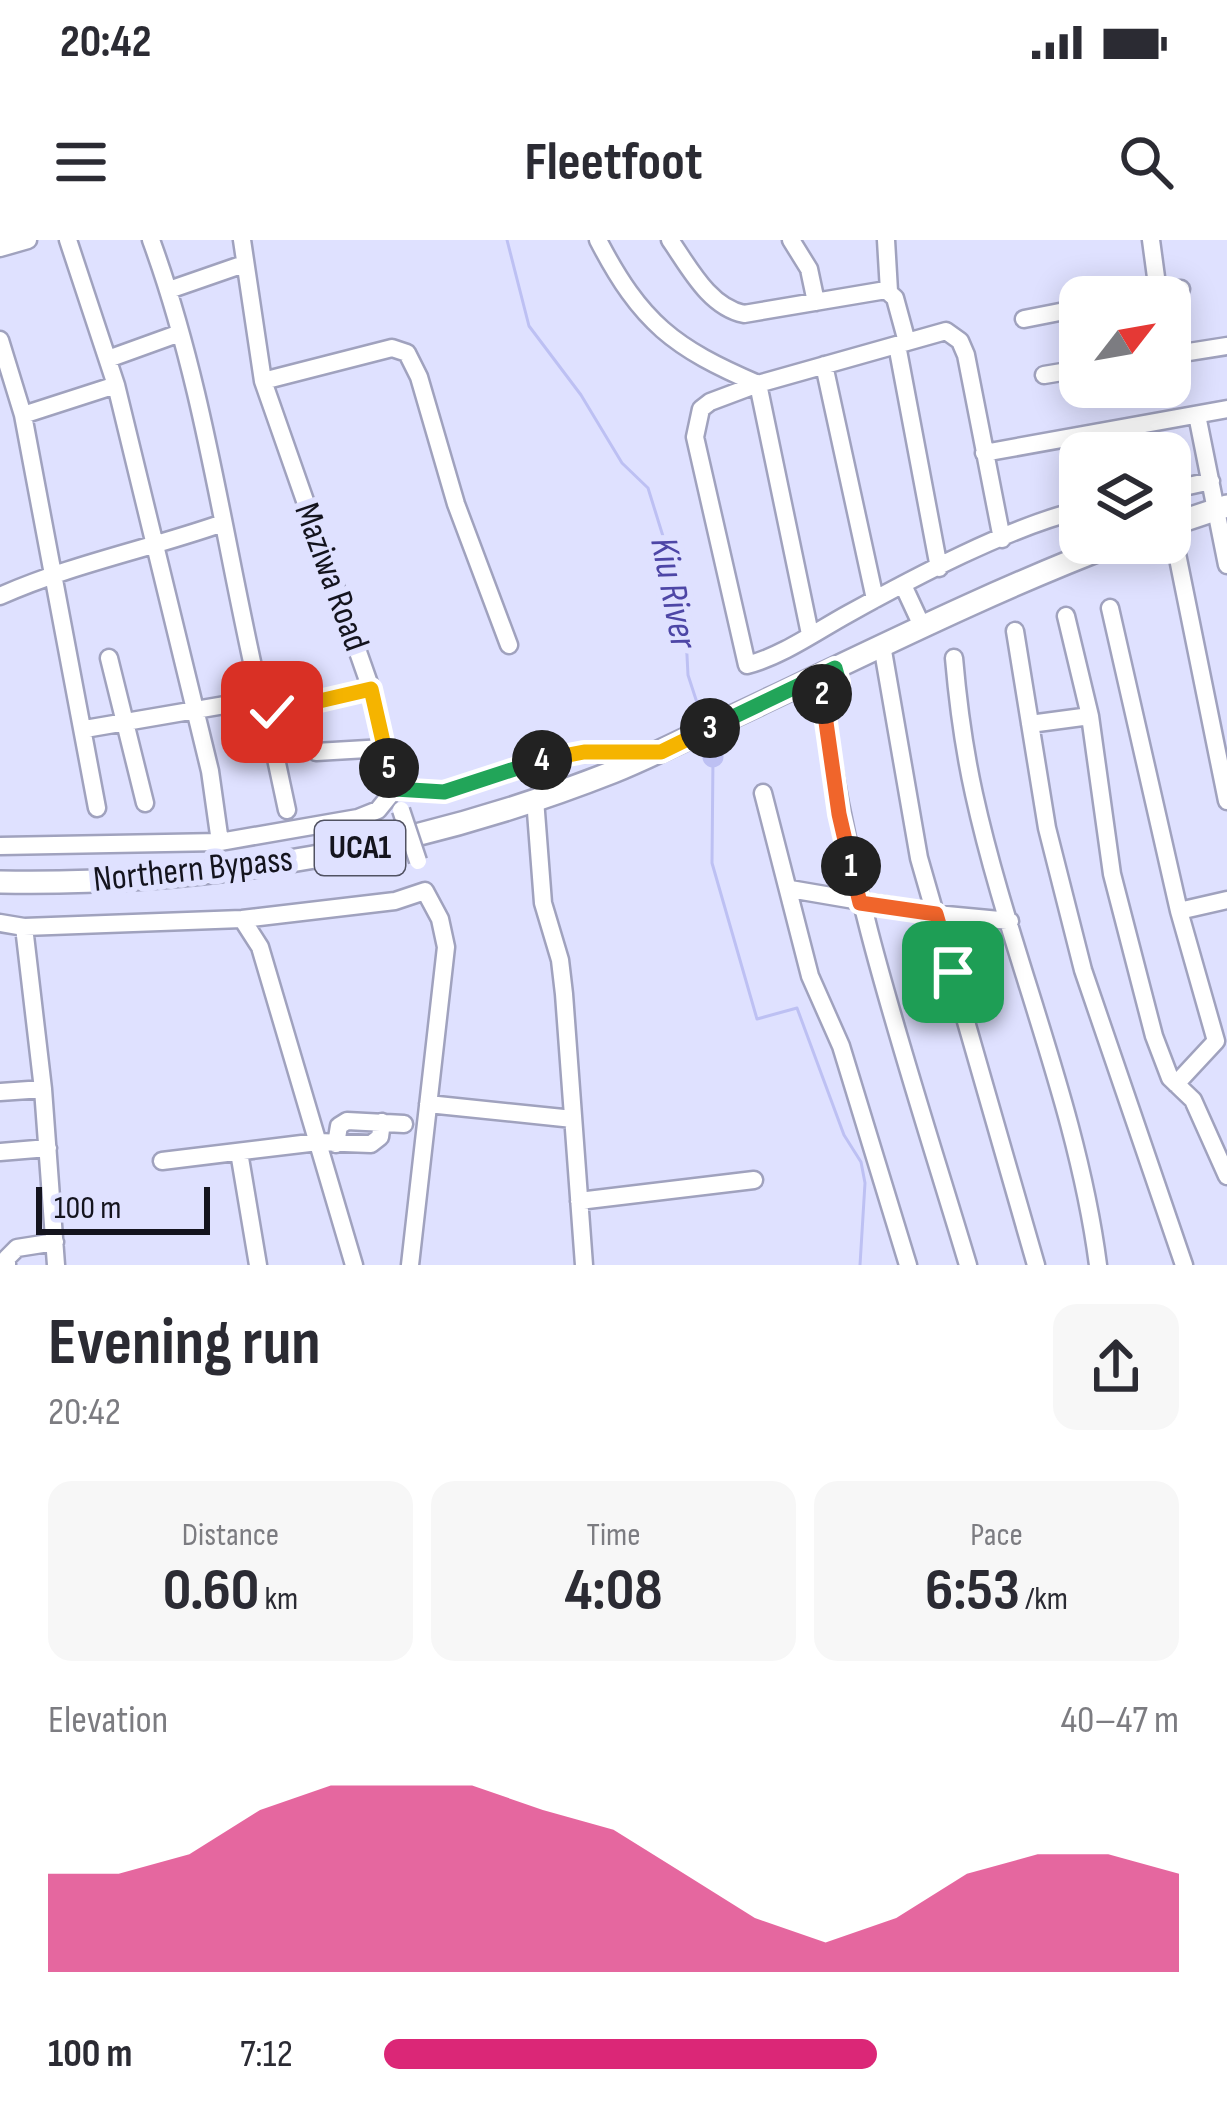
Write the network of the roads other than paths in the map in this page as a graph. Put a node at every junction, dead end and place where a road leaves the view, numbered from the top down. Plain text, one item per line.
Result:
1 (28, 240) edge
2 (68, 240) edge
3 (151, 240) edge
4 (242, 240) edge
5 (598, 240) edge
6 (670, 240) edge
7 (791, 240) edge
8 (886, 240) edge
9 (1151, 240) edge
10 (0, 248) edge
11 (244, 264) junction
12 (1156, 276) edge
13 (170, 290) junction
14 (889, 291) junction
15 (816, 302) junction
16 (1059, 312) edge
17 (1024, 319) dead end
18 (180, 333) junction
19 (0, 340) edge
20 (902, 343) junction
21 (1227, 346) edge
22 (1191, 352) edge
23 (108, 359) junction
24 (824, 365) junction
25 (1059, 372) edge
26 (1043, 375) dead end
27 (263, 381) junction
28 (758, 384) junction
29 (116, 385) junction
30 (1227, 409) edge
31 (23, 415) junction
32 (1197, 415) junction
33 (984, 453) junction
34 (1211, 481) junction
35 (1191, 485) edge
36 (1222, 507) edge
37 (1059, 518) edge
38 (1191, 518) edge
39 (224, 523) junction
40 (1002, 539) junction
41 (155, 548) junction
42 (1068, 564) edge
43 (1180, 564) edge
44 (1227, 565) edge
45 (939, 568) junction
46 (50, 573) junction
47 (903, 585) junction
48 (0, 596) edge
49 (875, 598) junction
50 (1109, 608) dead end
51 (1066, 616) dead end
52 (922, 626) junction
53 (1015, 631) dead end
54 (810, 634) junction
55 (509, 645) dead end
56 (882, 645) junction
57 (109, 658) dead end
58 (954, 658) dead end
59 (835, 668) junction
60 (371, 689) junction
61 (263, 705) junction
62 (1218, 707) edge
63 (195, 710) junction
64 (1090, 716) junction
65 (125, 722) junction
66 (1030, 724) junction
67 (85, 729) junction
68 (384, 748) junction
69 (316, 752) dead end
70 (661, 752) junction
71 (395, 789) junction
72 (763, 793) dead end
73 (536, 799) junction
74 (1227, 801) edge
75 (145, 803) dead end
76 (97, 808) dead end
77 (287, 810) dead end
78 (220, 842) junction
79 (0, 846) edge
80 (0, 882) edge
81 (790, 889) junction
82 (425, 891) junction
83 (1227, 900) edge
84 (860, 903) junction
85 (1179, 911) junction
86 (936, 914) junction
87 (242, 919) junction
88 (1010, 921) junction
89 (0, 923) edge
90 (24, 927) junction
91 (1176, 1084) junction
92 (43, 1089) junction
93 (0, 1092) edge
94 (428, 1104) junction
95 (573, 1119) junction
96 (404, 1124) dead end
97 (327, 1143) junction
98 (48, 1148) junction
99 (0, 1152) edge
100 (239, 1152) junction
101 (162, 1162) dead end
102 (1227, 1176) edge
103 (754, 1180) dead end
104 (579, 1201) junction
105 (55, 1242) junction
106 (8, 1265) edge
107 (56, 1265) edge
108 (258, 1265) edge
109 (354, 1265) edge
110 (410, 1265) edge
111 (584, 1265) edge
112 (908, 1265) edge
113 (968, 1265) edge
114 (1036, 1265) edge
115 (1098, 1265) edge
116 (1184, 1265) edge

1 - 10 street
2 - 23 street
3 - 13 street
4 - 11 street, Maziwa Road
5 - 28 street
6 - 15 street
7 - 15 street
8 - 14 street
9 - 12 street
11 - 13 street
11 - 27 street, Maziwa Road
13 - 18 street
14 - 15 street
14 - 20 street
16 - 17 street
18 - 23 street
18 - 39 street
19 - 31 street
20 - 24 street
20 - 33 street
20 - 45 street
21 - 22 street
23 - 29 street
24 - 28 street
24 - 49 street
25 - 26 street
27 - 55 street
27 - 60 street, Maziwa Road
28 - 54 street
28 - 54 street
29 - 31 street
29 - 41 street
30 - 32 street
31 - 46 street
32 - 33 street
32 - 34 street
33 - 40 street
34 - 35 street
34 - 36 street
36 - 38 main road
36 - 44 street
37 - 40 street
39 - 41 street
39 - 61 street
40 - 45 street
41 - 46 street
41 - 63 street
42 - 52 main road, Northern Bypass / UCA1
43 - 62 street
45 - 47 street
46 - 48 street
46 - 67 street
47 - 49 street
47 - 52 street
49 - 54 street
50 - 85 street
51 - 64 street
52 - 56 main road, Northern Bypass / UCA1
53 - 66 street
56 - 59 main road, Northern Bypass / UCA1
56 - 86 street
57 - 65 street
58 - 88 street
59 - 70 main road, Northern Bypass / UCA1
59 - 84 street
60 - 61 street
60 - 68 street, Maziwa Road
61 - 63 street
61 - 77 street
62 - 74 street
63 - 65 street
63 - 78 street
64 - 66 street
64 - 91 street
65 - 67 street
65 - 75 street
66 - 116 street
67 - 76 street
68 - 69 street
68 - 71 street, Maziwa Road
70 - 71 street
70 - 73 main road, Northern Bypass / UCA1
71 - 78 street
71 - 82 street, Maziwa Road, bridge
72 - 81 street
73 - 80 main road, Northern Bypass / UCA1
73 - 95 street
78 - 79 street
81 - 84 street
81 - 112 street
82 - 87 street
82 - 94 street, Maziwa Road
83 - 85 street
84 - 86 street
84 - 113 street
85 - 91 street
86 - 88 street
86 - 114 street
87 - 90 street
87 - 97 street
88 - 115 street
89 - 90 street
90 - 92 street
91 - 102 street
92 - 93 street
92 - 98 street
94 - 95 street
94 - 110 street, Maziwa Road
95 - 104 street
96 - 97 street
97 - 100 street
97 - 109 street
98 - 99 street
98 - 105 street
100 - 101 street
100 - 108 street
103 - 104 street
104 - 111 street
105 - 106 street
105 - 107 street

